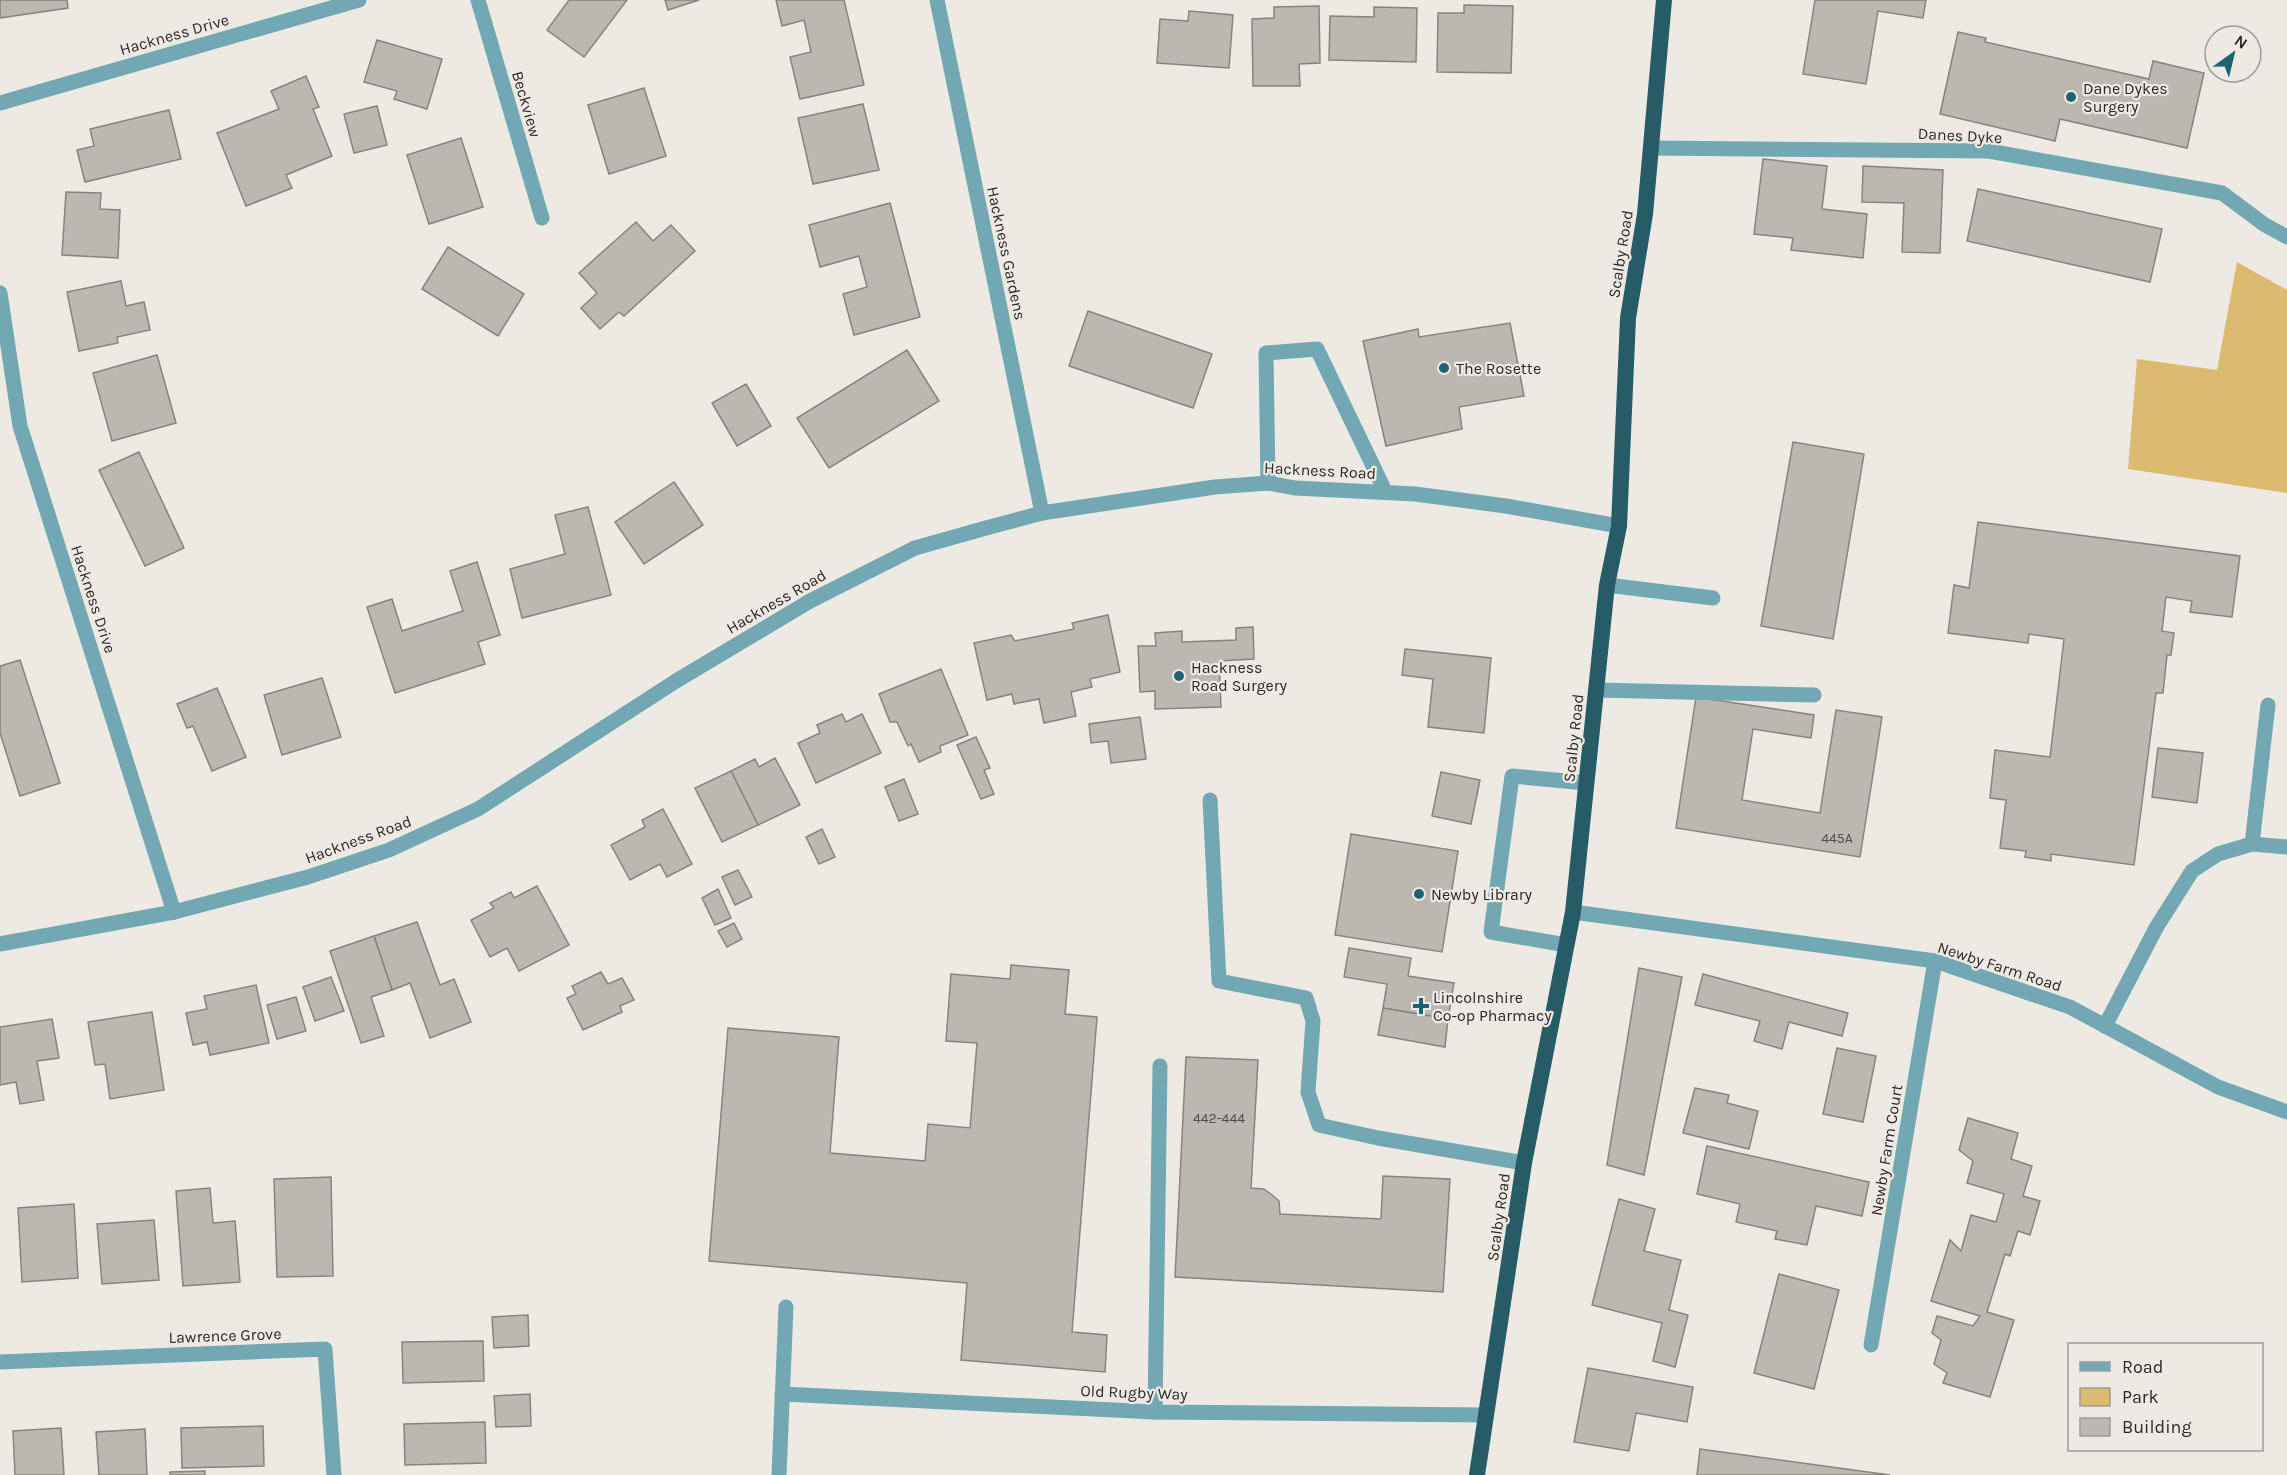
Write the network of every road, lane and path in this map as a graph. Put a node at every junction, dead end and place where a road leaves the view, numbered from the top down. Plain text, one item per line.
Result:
1 (359, 0) edge
2 (478, 0) edge
3 (937, 0) edge
4 (1664, 0) edge
5 (0, 103) edge
6 (1651, 148) junction
7 (542, 218) dead end
8 (2287, 237) edge
9 (0, 293) edge
10 (1268, 483) junction
11 (1385, 491) junction
12 (1042, 513) junction
13 (1619, 526) junction
14 (1607, 585) junction
15 (1713, 598) dead end
16 (1596, 690) junction
17 (1814, 695) dead end
18 (2268, 705) dead end
19 (1586, 783) junction
20 (1210, 800) dead end
21 (2252, 844) junction
22 (2287, 847) edge
23 (174, 912) junction
24 (1573, 912) junction
25 (0, 944) edge
26 (1566, 945) junction
27 (1935, 962) junction
28 (2105, 1026) junction
29 (1160, 1066) dead end
30 (2287, 1112) edge
31 (1524, 1163) junction
32 (786, 1307) dead end
33 (1871, 1345) dead end
34 (0, 1362) edge
35 (782, 1394) junction
36 (1155, 1412) junction
37 (1486, 1415) junction
38 (333, 1475) edge
39 (779, 1475) edge
40 (1477, 1475) edge

1 - 5 street, Hackness Drive
2 - 7 street, Beckview
3 - 12 street, Hackness Gardens
4 - 6 highway, Scalby Road
6 - 8 street, Danes Dyke
6 - 13 highway, Scalby Road
9 - 23 street, Hackness Drive
10 - 11 street, Hackness Road
10 - 11 street
10 - 12 street, Hackness Road
11 - 13 street, Hackness Road
12 - 23 street, Hackness Road
13 - 14 highway, Scalby Road
14 - 15 street
14 - 16 highway, Scalby Road
16 - 17 street
16 - 19 highway, Scalby Road
18 - 21 street
19 - 24 highway, Scalby Road
19 - 26 street
20 - 31 street
21 - 22 street
21 - 28 street
23 - 25 street, Hackness Road
24 - 26 highway, Scalby Road
24 - 27 street, Newby Farm Road
26 - 31 highway, Scalby Road
27 - 28 street, Newby Farm Road
27 - 33 street, Newby Farm Court
28 - 30 street, Newby Farm Road
29 - 36 street
31 - 37 highway, Scalby Road
32 - 35 street
34 - 38 street, Lawrence Grove
35 - 36 street, Old Rugby Way
35 - 39 street
36 - 37 street, Old Rugby Way
37 - 40 highway, Scalby Road

